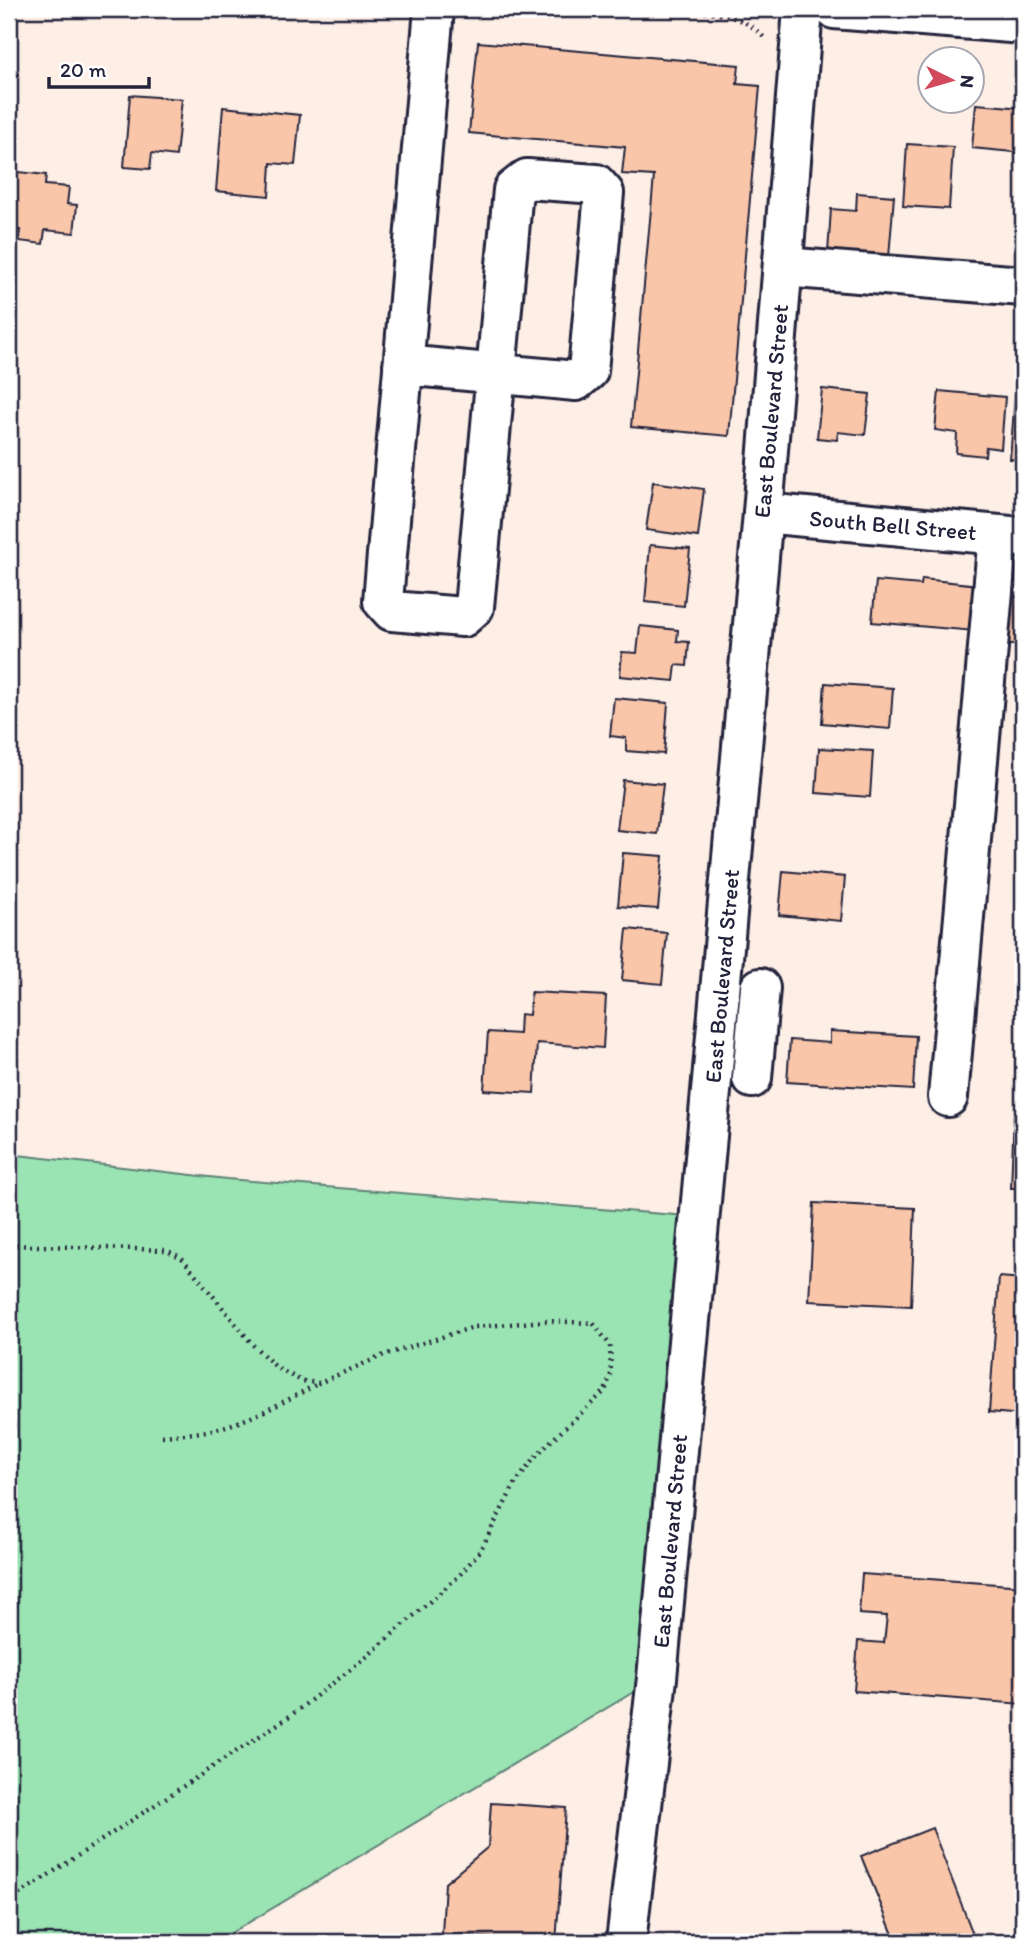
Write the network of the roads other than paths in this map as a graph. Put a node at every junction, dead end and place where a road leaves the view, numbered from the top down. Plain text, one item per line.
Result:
1 (434, 9) edge
2 (803, 9) edge
3 (834, 9) edge
4 (1023, 24) edge
5 (783, 267) junction
6 (1023, 286) edge
7 (403, 365) junction
8 (496, 374) junction
9 (764, 513) junction
10 (1010, 536) edge
11 (760, 988) dead end
12 (752, 1078) dead end
13 (948, 1097) dead end
14 (626, 1942) edge

1 - 7 main road
2 - 5 main road, East Boulevard Street
3 - 4 main road
5 - 6 main road
5 - 9 main road, East Boulevard Street
7 - 8 main road
7 - 8 main road
8 - 8 main road
9 - 10 main road, South Bell Street
9 - 14 main road, East Boulevard Street
10 - 13 main road
11 - 12 main road

